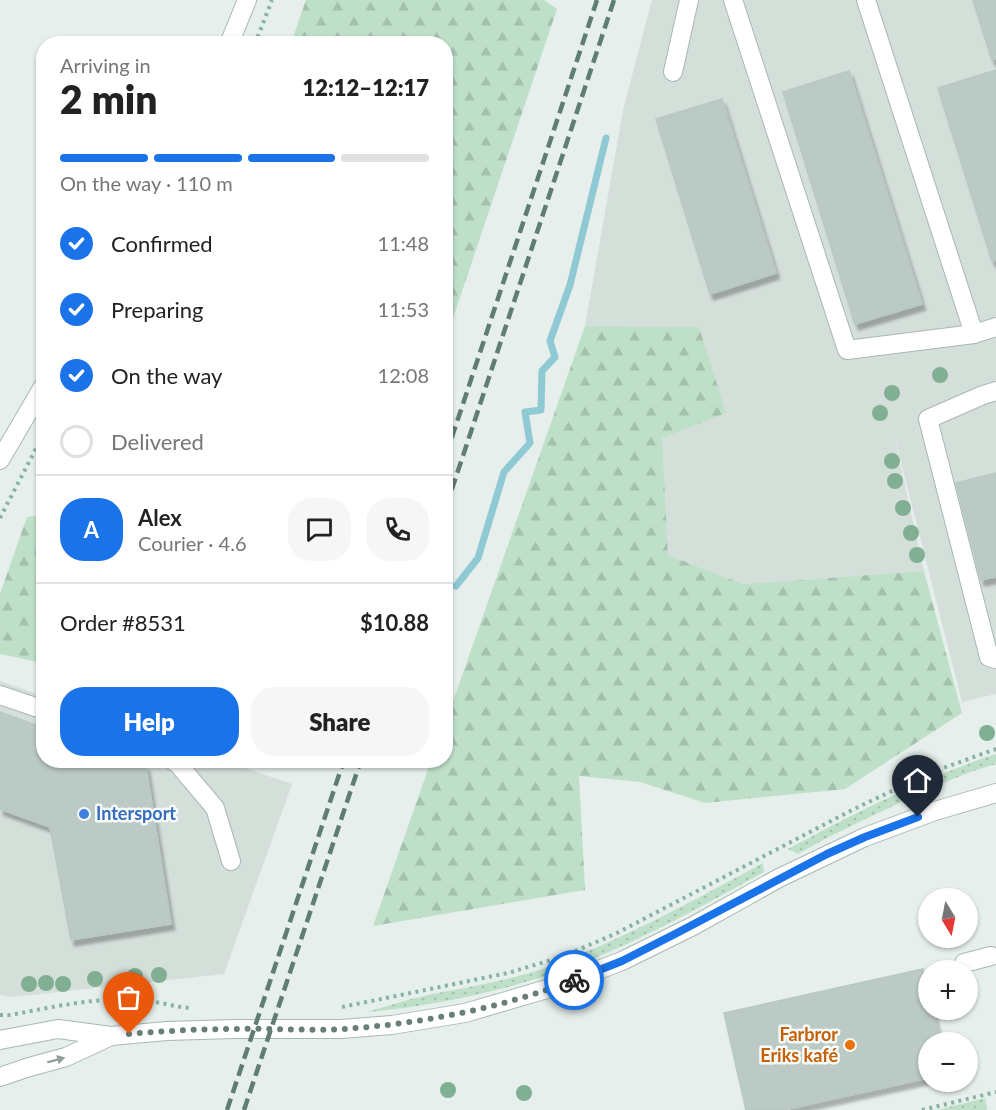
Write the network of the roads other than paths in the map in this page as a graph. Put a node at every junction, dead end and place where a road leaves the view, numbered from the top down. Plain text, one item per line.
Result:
1 (247, 0) edge
2 (689, 0) edge
3 (733, 0) edge
4 (866, 0) edge
5 (232, 36) edge
6 (673, 72) dead end
7 (996, 327) edge
8 (974, 334) junction
9 (996, 391) edge
10 (36, 399) edge
11 (0, 460) edge
12 (996, 658) edge
13 (0, 695) edge
14 (36, 707) edge
15 (181, 768) edge
16 (996, 793) edge
17 (231, 861) dead end
18 (991, 956) dead end
19 (976, 960) edge
20 (111, 1035) junction
21 (0, 1040) edge
22 (0, 1077) edge

1 - 5 street
2 - 6 street
3 - 8 street
4 - 8 street
7 - 8 street
9 - 12 street
10 - 11 street
13 - 14 street
15 - 17 street
16 - 20 street
18 - 19 street
20 - 21 street
22 -> 20 street

